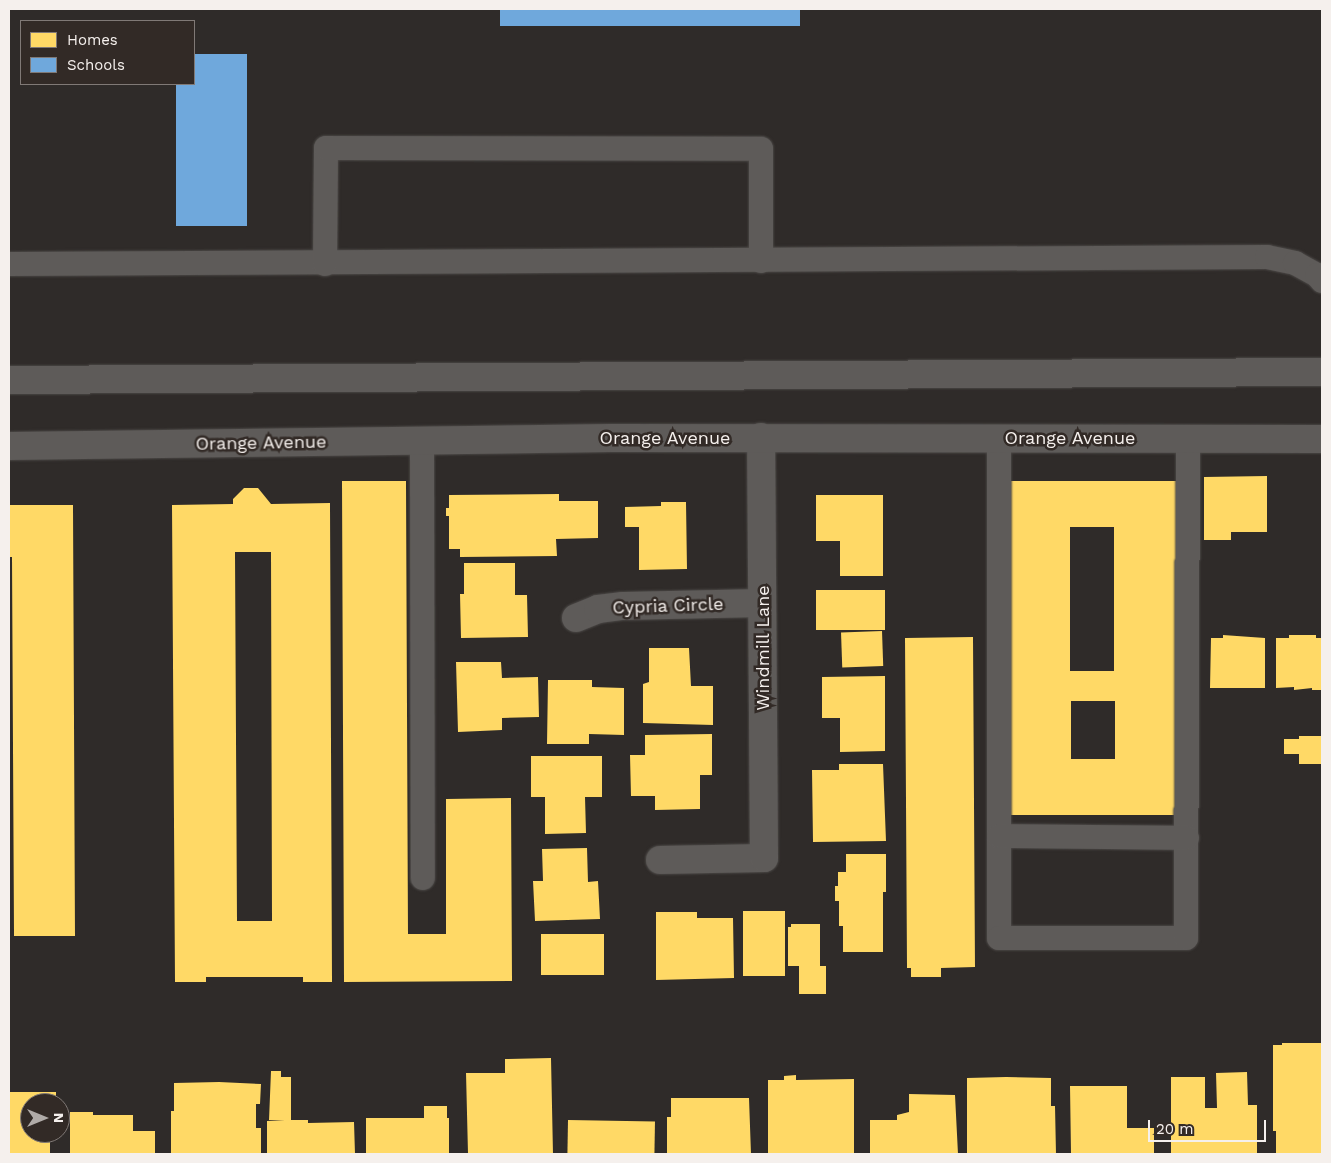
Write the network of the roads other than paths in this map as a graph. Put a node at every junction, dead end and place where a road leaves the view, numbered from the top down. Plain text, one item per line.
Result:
1 (761, 260) junction
2 (9, 264) edge
3 (325, 264) junction
4 (1322, 281) edge
5 (1322, 372) edge
6 (9, 380) edge
7 (761, 437) junction
8 (999, 437) junction
9 (1188, 438) junction
10 (1322, 439) edge
11 (422, 441) junction
12 (9, 446) edge
13 (762, 604) junction
14 (576, 618) dead end
15 (999, 836) junction
16 (1187, 838) junction
17 (660, 860) dead end
18 (423, 878) dead end

1 - 3 lane
1 - 3 lane
1 - 4 lane
2 - 3 lane
5 - 6 street
7 - 8 street, Orange Avenue
7 - 11 street, Orange Avenue
7 - 13 street, Windmill Lane
8 - 9 street, Orange Avenue
8 - 15 lane
9 - 10 street, Orange Avenue
9 - 16 lane
11 - 12 street, Orange Avenue
11 - 18 lane
13 - 14 street, Cypria Circle
13 - 17 street, Windmill Lane
15 - 16 lane
15 - 16 lane

